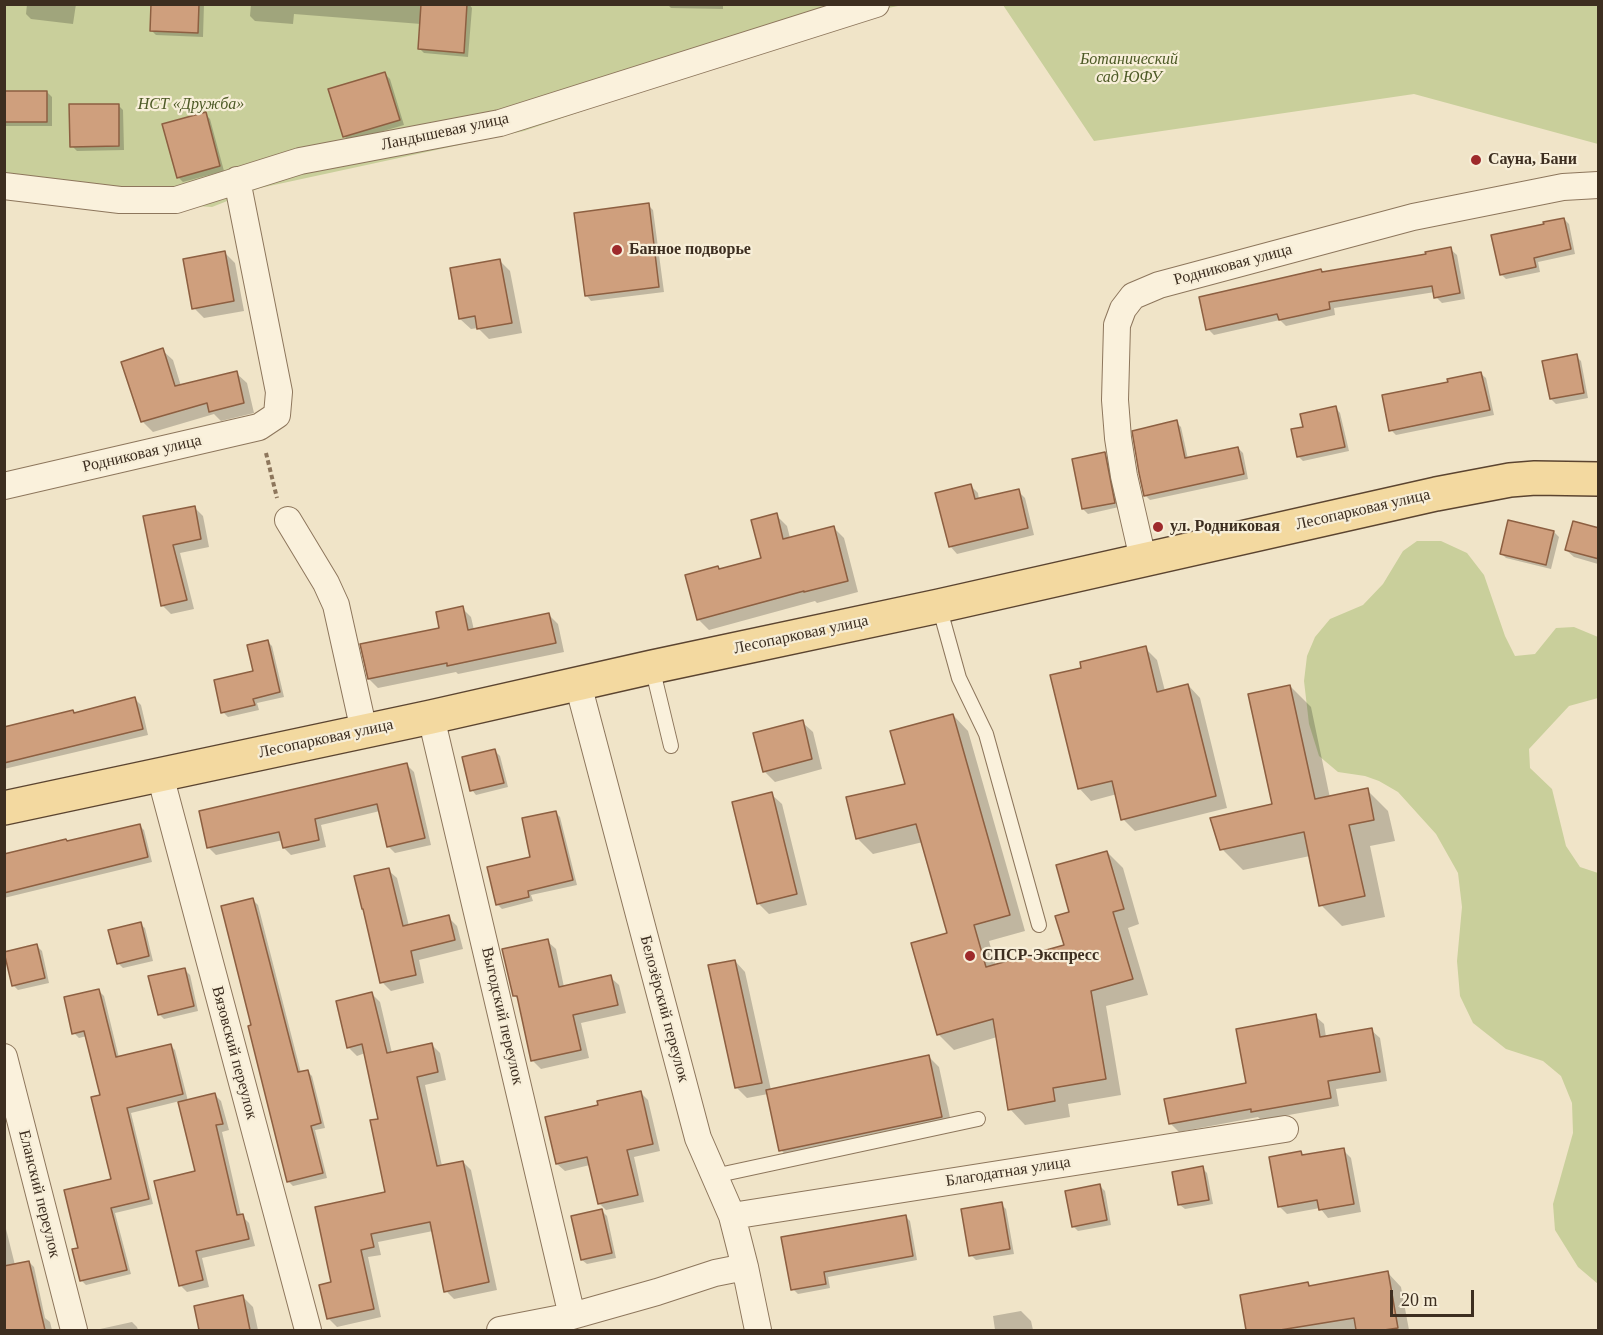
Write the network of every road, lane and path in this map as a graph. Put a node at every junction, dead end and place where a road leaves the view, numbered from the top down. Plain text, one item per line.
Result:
1 (876, 4) edge
2 (237, 180) junction
3 (1599, 185) edge
4 (4, 186) edge
5 (268, 421) junction
6 (1599, 479) edge
7 (4, 486) edge
8 (288, 520) joint
9 (1143, 559) junction
10 (939, 606) junction
11 (651, 667) junction
12 (579, 684) junction
13 (432, 717) junction
14 (364, 731) junction
15 (670, 746) dead end
16 (160, 775) junction
17 (4, 808) edge
18 (1039, 925) dead end
19 (4, 1057) edge
20 (978, 1119) dead end
21 (1285, 1129) dead end
22 (714, 1176) junction
23 (732, 1216) junction
24 (745, 1267) junction
25 (572, 1316) junction
26 (74, 1330) edge
27 (308, 1330) edge
28 (500, 1330) edge
29 (758, 1330) edge

1 - 2 street, Ландышевая улица
2 - 4 street, Ландышевая улица
2 - 5 street
3 - 9 street, Родниковая улица
5 - 7 street, Родниковая улица
5 - 8 path
6 - 9 main road, Лесопарковая улица
8 - 14 street
9 - 10 main road, Лесопарковая улица
10 - 11 main road, Лесопарковая улица
10 - 18 lane
11 - 12 main road, Лесопарковая улица
11 - 15 lane
12 - 13 main road, Лесопарковая улица
12 - 22 street, Белозёрский переулок
13 - 14 main road, Лесопарковая улица
13 - 25 street, Выгодский переулок
14 - 16 main road, Лесопарковая улица
16 - 17 main road, Лесопарковая улица
16 - 27 street, Вязовский переулок
19 - 26 street, Еланский переулок
20 - 22 lane
21 - 23 street, Благодатная улица
22 - 23 street, Белозёрский переулок
23 - 24 street, Белозёрский переулок
24 - 25 street
24 - 29 street, Белозёрский переулок
25 - 28 street

